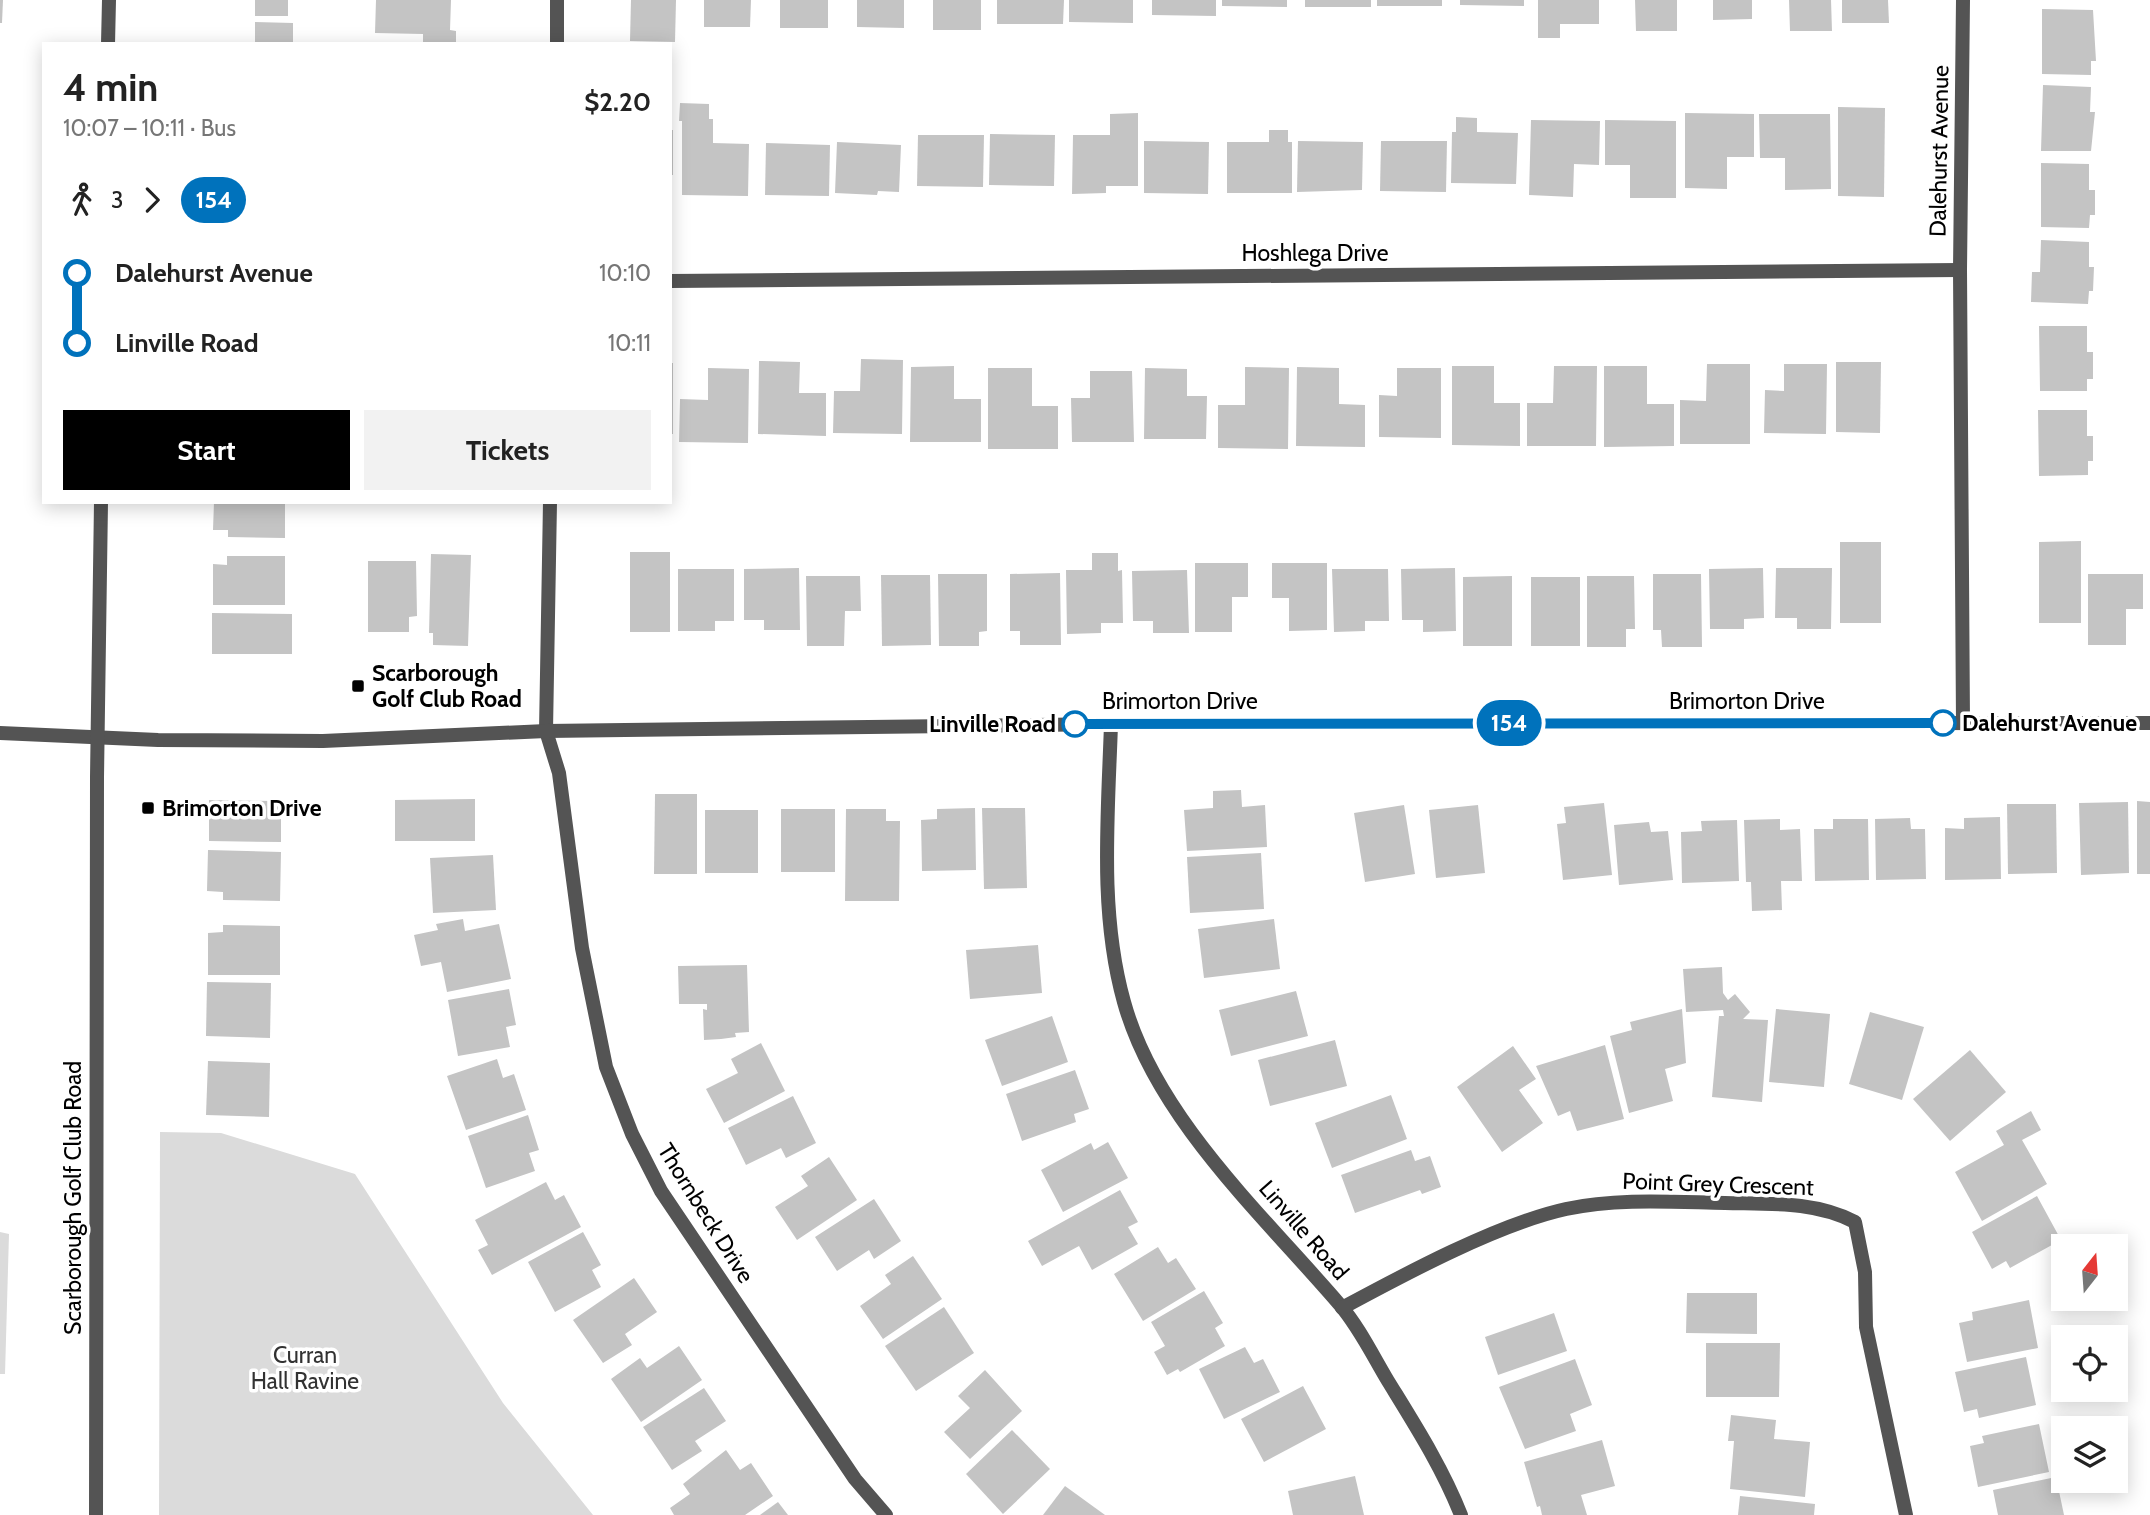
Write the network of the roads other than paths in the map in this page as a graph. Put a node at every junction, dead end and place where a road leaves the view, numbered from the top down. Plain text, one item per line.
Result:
1 (108, 0) edge
2 (557, 0) edge
3 (1963, 0) edge
4 (108, 42) edge
5 (556, 42) edge
6 (1960, 270) junction
7 (672, 281) edge
8 (102, 504) edge
9 (550, 504) edge
10 (1963, 723) junction
11 (2150, 723) edge
12 (1111, 724) junction
13 (546, 731) junction
14 (0, 733) edge
15 (97, 737) junction
16 (1342, 1308) junction
17 (96, 1515) edge
18 (886, 1515) edge
19 (1461, 1515) edge
20 (1906, 1515) edge

1 - 4 street
2 - 5 street
3 - 6 street, Dalehurst Avenue
6 - 7 street, Hoshlega Drive
6 - 10 street, Dalehurst Avenue
8 - 15 street, Scarborough Golf Club Road
9 - 13 street, Thornbeck Drive
10 - 11 street, Brimorton Drive
10 - 12 street, Brimorton Drive
12 - 13 street, Brimorton Drive
12 - 16 street, Linville Road
13 - 15 street, Brimorton Drive
13 - 18 street, Thornbeck Drive
14 - 15 street, Brimorton Drive
15 - 17 street, Scarborough Golf Club Road
16 - 19 street, Linville Road
16 - 20 street, Point Grey Crescent

